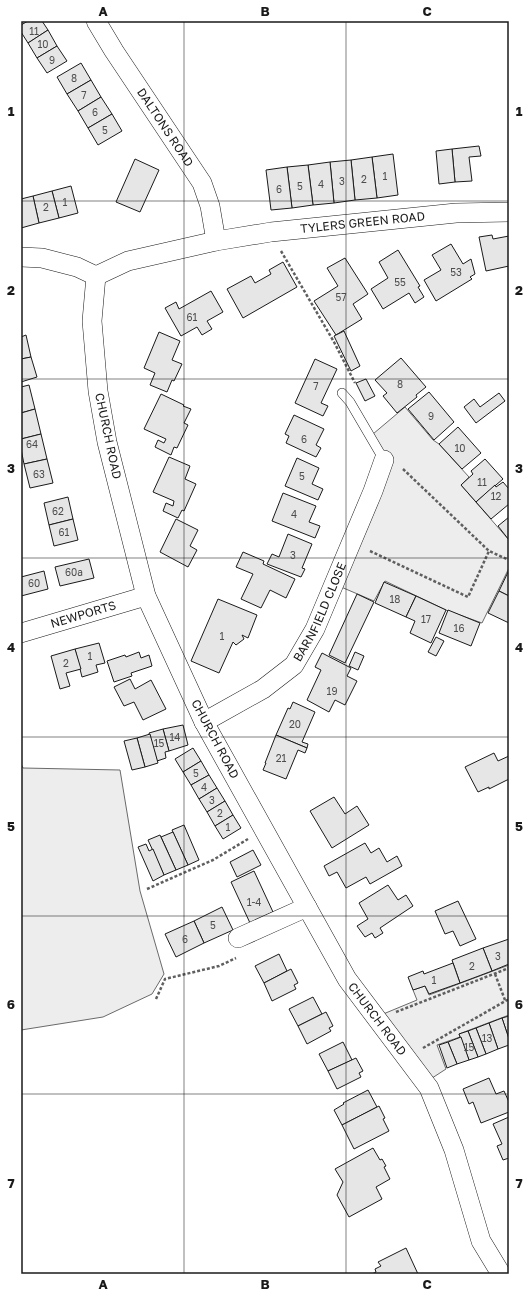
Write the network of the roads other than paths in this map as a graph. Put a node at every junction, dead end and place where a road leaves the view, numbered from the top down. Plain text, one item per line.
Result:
1 (96, 21) edge
2 (509, 212) edge
3 (216, 241) junction
4 (21, 257) edge
5 (96, 276) junction
6 (342, 393) dead end
7 (384, 460) joint
8 (146, 596) junction
9 (21, 633) edge
10 (204, 722) junction
11 (307, 907) junction
12 (238, 938) dead end
13 (501, 1274) edge

1 - 3 street, DALTONS ROAD
2 - 3 street, TYLERS GREEN ROAD
3 - 5 street
4 - 5 street
5 - 8 street, CHURCH ROAD
6 - 7 lane
7 - 10 street, BARNFIELD CLOSE
8 - 9 street, NEWPORTS
8 - 10 street, CHURCH ROAD
10 - 11 street, CHURCH ROAD
11 - 12 street
11 - 13 street, CHURCH ROAD

